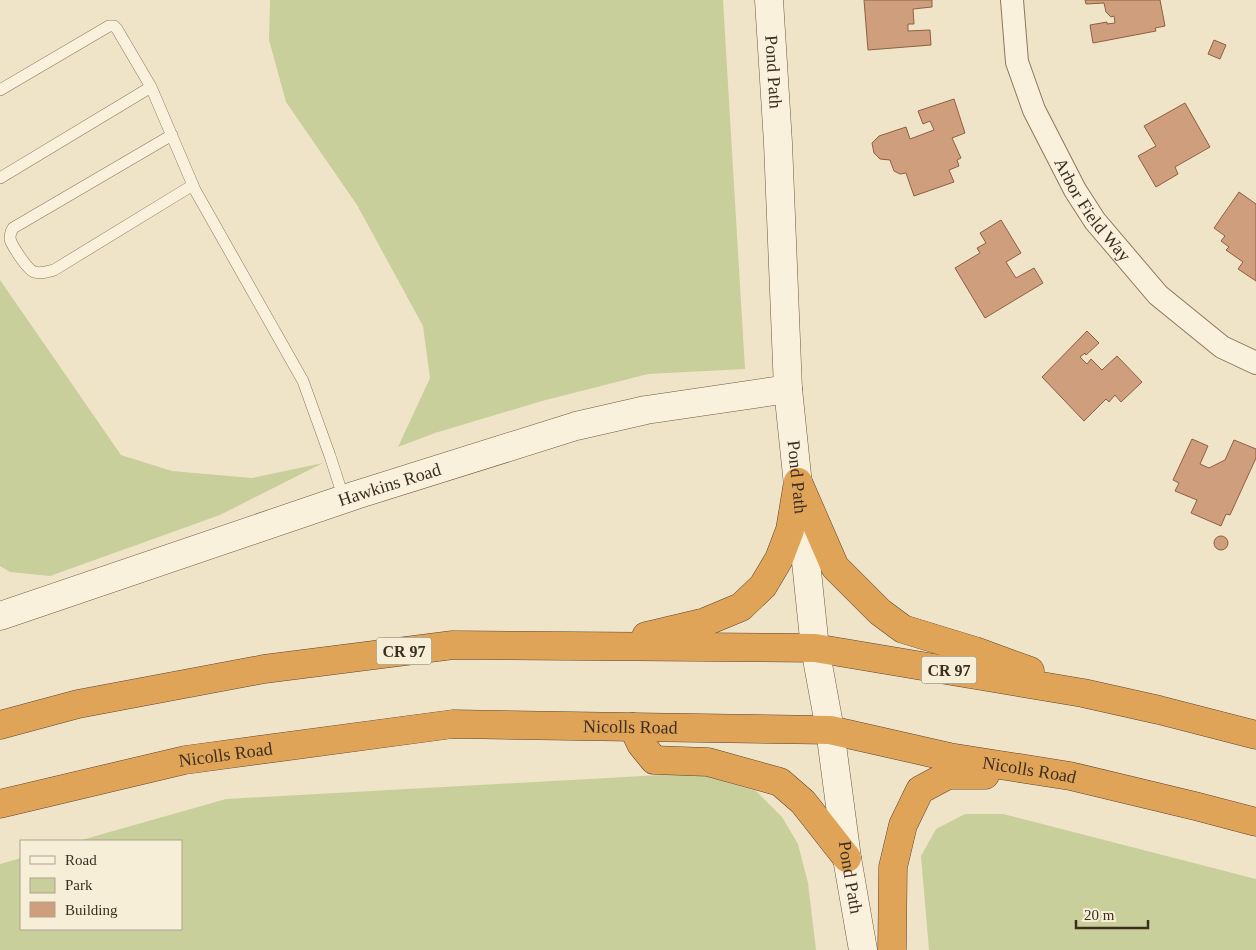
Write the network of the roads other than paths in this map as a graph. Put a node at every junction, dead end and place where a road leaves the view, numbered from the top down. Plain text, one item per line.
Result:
1 (769, 0) edge
2 (1012, 0) edge
3 (151, 87) junction
4 (0, 90) edge
5 (172, 135) junction
6 (0, 178) edge
7 (193, 185) junction
8 (1256, 363) edge
9 (788, 389) junction
10 (798, 482) junction
11 (344, 499) junction
12 (0, 616) edge
13 (605, 646) junction
14 (815, 648) junction
15 (1083, 694) junction
16 (0, 725) edge
17 (633, 727) junction
18 (830, 730) junction
19 (1256, 735) edge
20 (1070, 776) junction
21 (0, 804) edge
22 (1256, 822) edge
23 (847, 858) junction
24 (863, 950) edge
25 (892, 950) edge

1 - 9 street, Pond Path
2 - 8 street, Arbor Field Way
3 - 4 lane
3 - 5 lane
3 - 6 lane
5 - 7 lane
5 - 7 lane
7 - 11 lane
9 - 10 street, Pond Path
9 - 11 street, Hawkins Road
10 - 13 highway
10 - 14 street, Pond Path
10 - 15 highway
11 - 12 street, Hawkins Road
13 - 14 highway, CR 97
13 - 16 highway, CR 97
14 - 15 highway, CR 97
14 - 18 street, Pond Path
15 - 19 highway, CR 97
17 - 18 highway, Nicolls Road
17 - 21 highway, Nicolls Road
17 - 23 highway
18 - 20 highway, Nicolls Road
18 - 23 street, Pond Path
20 - 22 highway, Nicolls Road
20 - 25 highway
23 - 24 street, Pond Path

